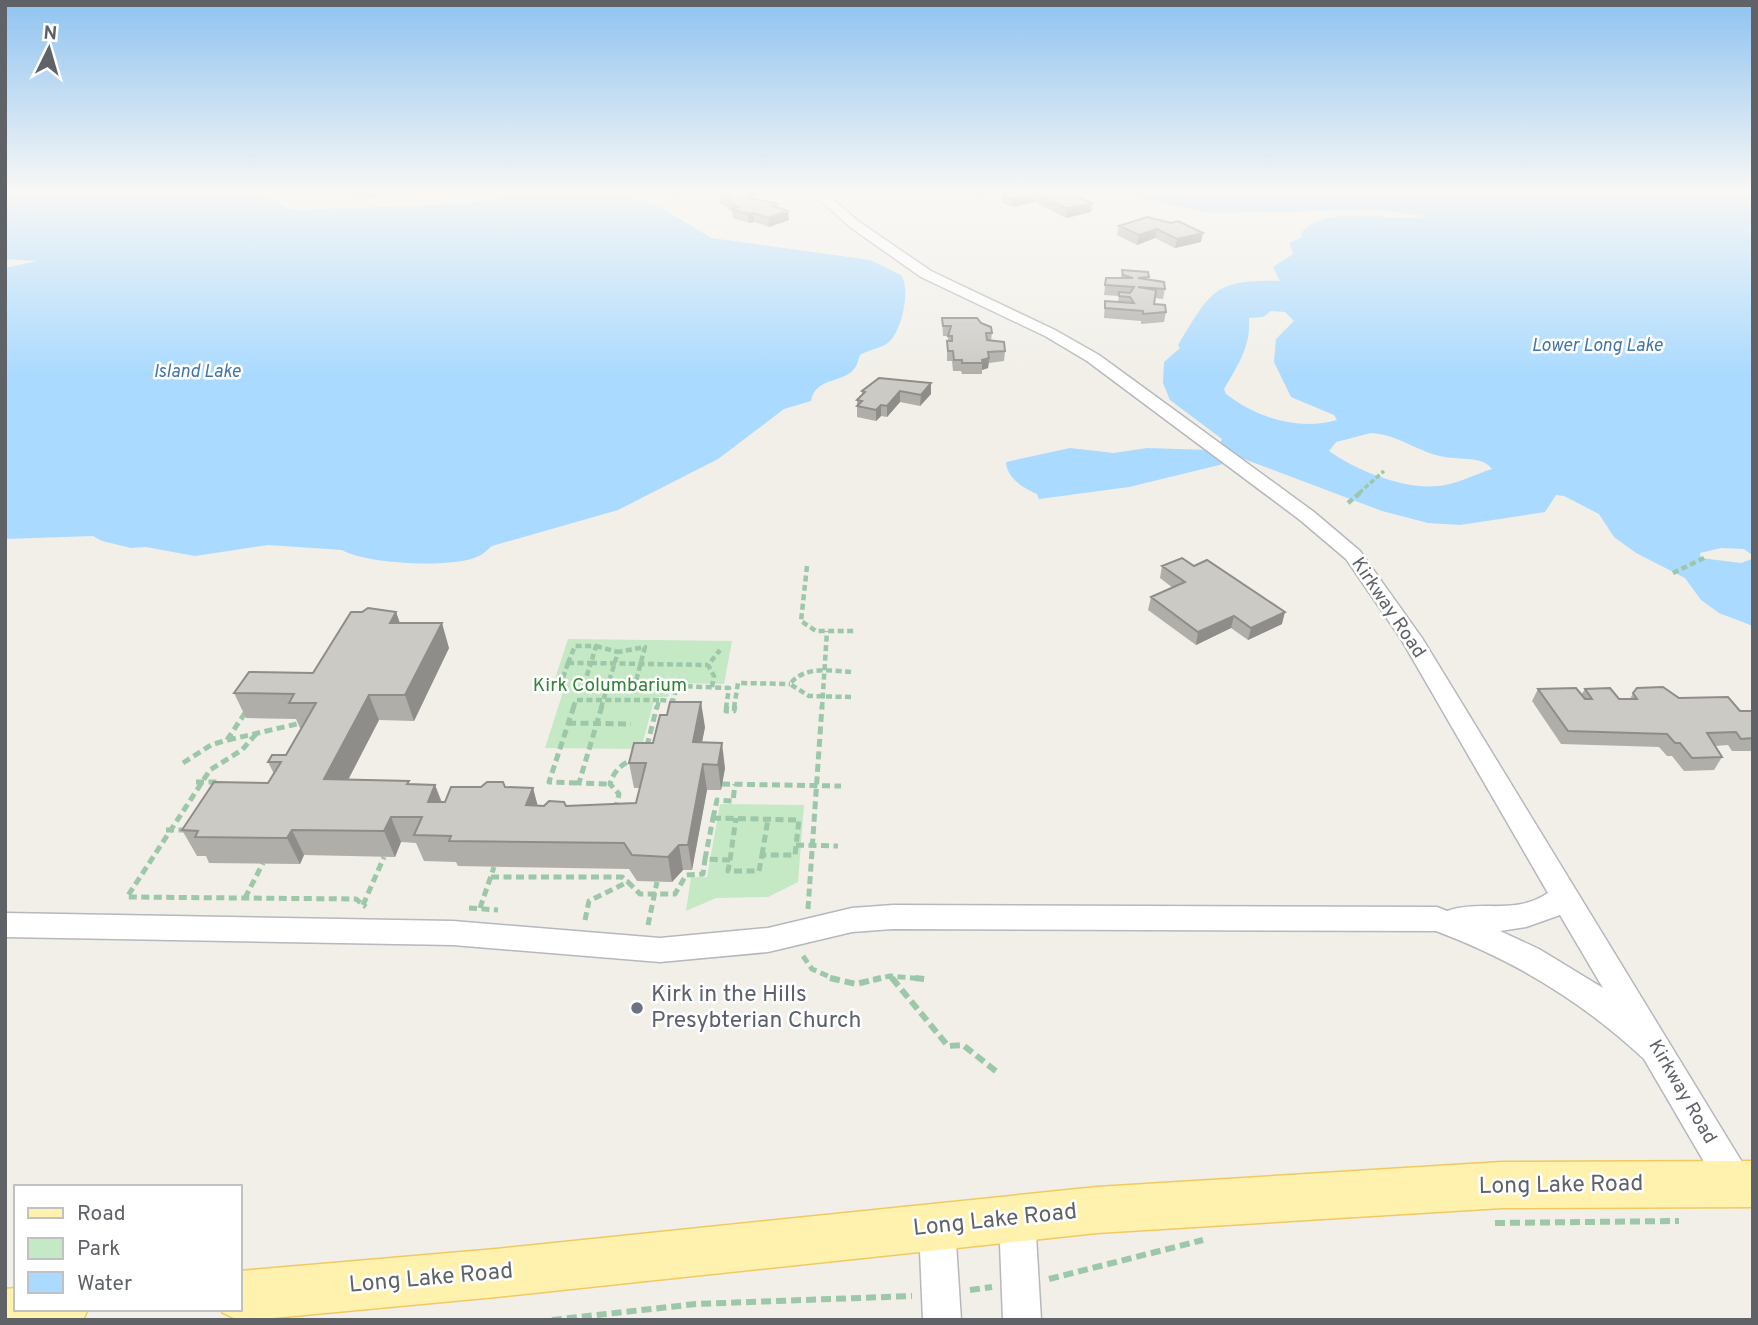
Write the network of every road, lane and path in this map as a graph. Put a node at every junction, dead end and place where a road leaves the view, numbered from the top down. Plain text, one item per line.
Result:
1 (896, 253) edge
2 (1384, 471) dead end
3 (1349, 503) dead end
4 (1706, 557) dead end
5 (807, 566) dead end
6 (1674, 573) dead end
7 (827, 631) junction
8 (854, 631) dead end
9 (596, 646) junction
10 (720, 650) dead end
11 (618, 652) junction
12 (568, 663) junction
13 (590, 664) junction
14 (614, 664) junction
15 (640, 664) junction
16 (708, 665) junction
17 (824, 672) junction
18 (852, 672) dead end
19 (585, 681) junction
20 (596, 681) dead end
21 (623, 681) dead end
22 (790, 684) junction
23 (712, 687) junction
24 (823, 696) junction
25 (851, 697) dead end
26 (604, 700) junction
27 (659, 700) junction
28 (252, 702) edge
29 (303, 723) edge
30 (568, 723) junction
31 (597, 724) junction
32 (631, 724) dead end
33 (256, 733) junction
34 (227, 740) junction
35 (183, 764) dead end
36 (199, 782) junction
37 (229, 783) edge
38 (579, 783) junction
39 (610, 784) junction
40 (722, 784) edge
41 (735, 784) junction
42 (817, 786) junction
43 (841, 786) dead end
44 (613, 817) edge
45 (713, 818) junction
46 (736, 818) junction
47 (768, 819) junction
48 (168, 830) junction
49 (192, 830) edge
50 (796, 845) junction
51 (812, 846) junction
52 (838, 846) dead end
53 (762, 855) junction
54 (384, 857) dead end
55 (705, 859) junction
56 (730, 860) junction
57 (263, 863) edge
58 (494, 867) edge
59 (491, 877) junction
60 (628, 882) junction
61 (657, 882) dead end
62 (655, 894) junction
63 (1565, 897) junction
64 (244, 898) junction
65 (363, 905) junction
66 (380, 908) dead end
67 (455, 908) dead end
68 (480, 908) junction
69 (504, 911) dead end
70 (803, 918) junction
71 (1437, 919) junction
72 (573, 920) dead end
73 (585, 921) junction
74 (593, 922) dead end
75 (5, 925) edge
76 (636, 926) dead end
77 (890, 976) junction
78 (924, 979) dead end
79 (1662, 1055) junction
80 (997, 1072) dead end
81 (1744, 1184) edge
82 (1017, 1218) junction
83 (1691, 1219) dead end
84 (1491, 1223) dead end
85 (937, 1227) junction
86 (1219, 1238) dead end
87 (1020, 1283) junction
88 (242, 1296) edge
89 (942, 1306) edge
90 (40, 1311) edge
91 (5, 1314) edge
92 (552, 1320) edge
93 (1022, 1320) edge

1 - 63 street, Kirkway Road
2 - 3 path
4 - 6 path
5 - 7 path
7 - 8 path
7 - 17 path
9 - 11 path
9 - 12 path
9 - 13 path
10 - 16 path
11 - 14 path
11 - 15 path
12 - 13 path
12 - 19 path
13 - 14 path
13 - 19 path
14 - 15 path
14 - 26 path
15 - 16 path
15 - 21 path
16 - 23 path
17 - 18 path
17 - 22 path
17 - 24 path
19 - 20 path
22 - 23 path
22 - 24 path
23 - 27 path
24 - 25 path
24 - 42 path
26 - 27 path
26 - 30 path
26 - 31 path
27 - 39 path
28 - 34 path
29 - 33 path
30 - 31 path
30 - 38 path
31 - 32 path
31 - 38 path
33 - 34 path
33 - 36 path
34 - 35 path
36 - 37 path
36 - 48 path
38 - 39 path
39 - 44 path
40 - 41 path
41 - 42 path
41 - 45 path
42 - 43 path
42 - 51 path
45 - 46 path
45 - 55 path
46 - 47 path
46 - 56 path
47 - 50 path
47 - 53 path
48 - 49 path
48 - 64 path
50 - 51 path
50 - 53 path
51 - 52 path
51 - 70 path
53 - 56 path
54 - 65 path
55 - 56 path
55 - 62 path
57 - 64 path
58 - 59 path
59 - 60 path
59 - 68 path
60 - 62 path
60 - 73 path
61 - 62 path
62 - 76 path
63 - 71 street
63 - 79 street, Kirkway Road
64 - 65 path
65 - 66 path
67 - 68 path
68 - 69 path
70 - 71 street
70 - 75 street
70 - 77 path
71 - 79 street
72 - 73 path
73 - 74 path
77 - 78 path
77 - 80 path
79 - 81 street, Kirkway Road
81 - 82 main road, Long Lake Road
82 - 85 main road, Long Lake Road
82 - 87 street
83 - 84 path
85 - 88 main road, Long Lake Road
85 - 89 street
86 - 87 path
87 - 89 path
87 - 93 street
89 - 92 path
90 - 91 main road

